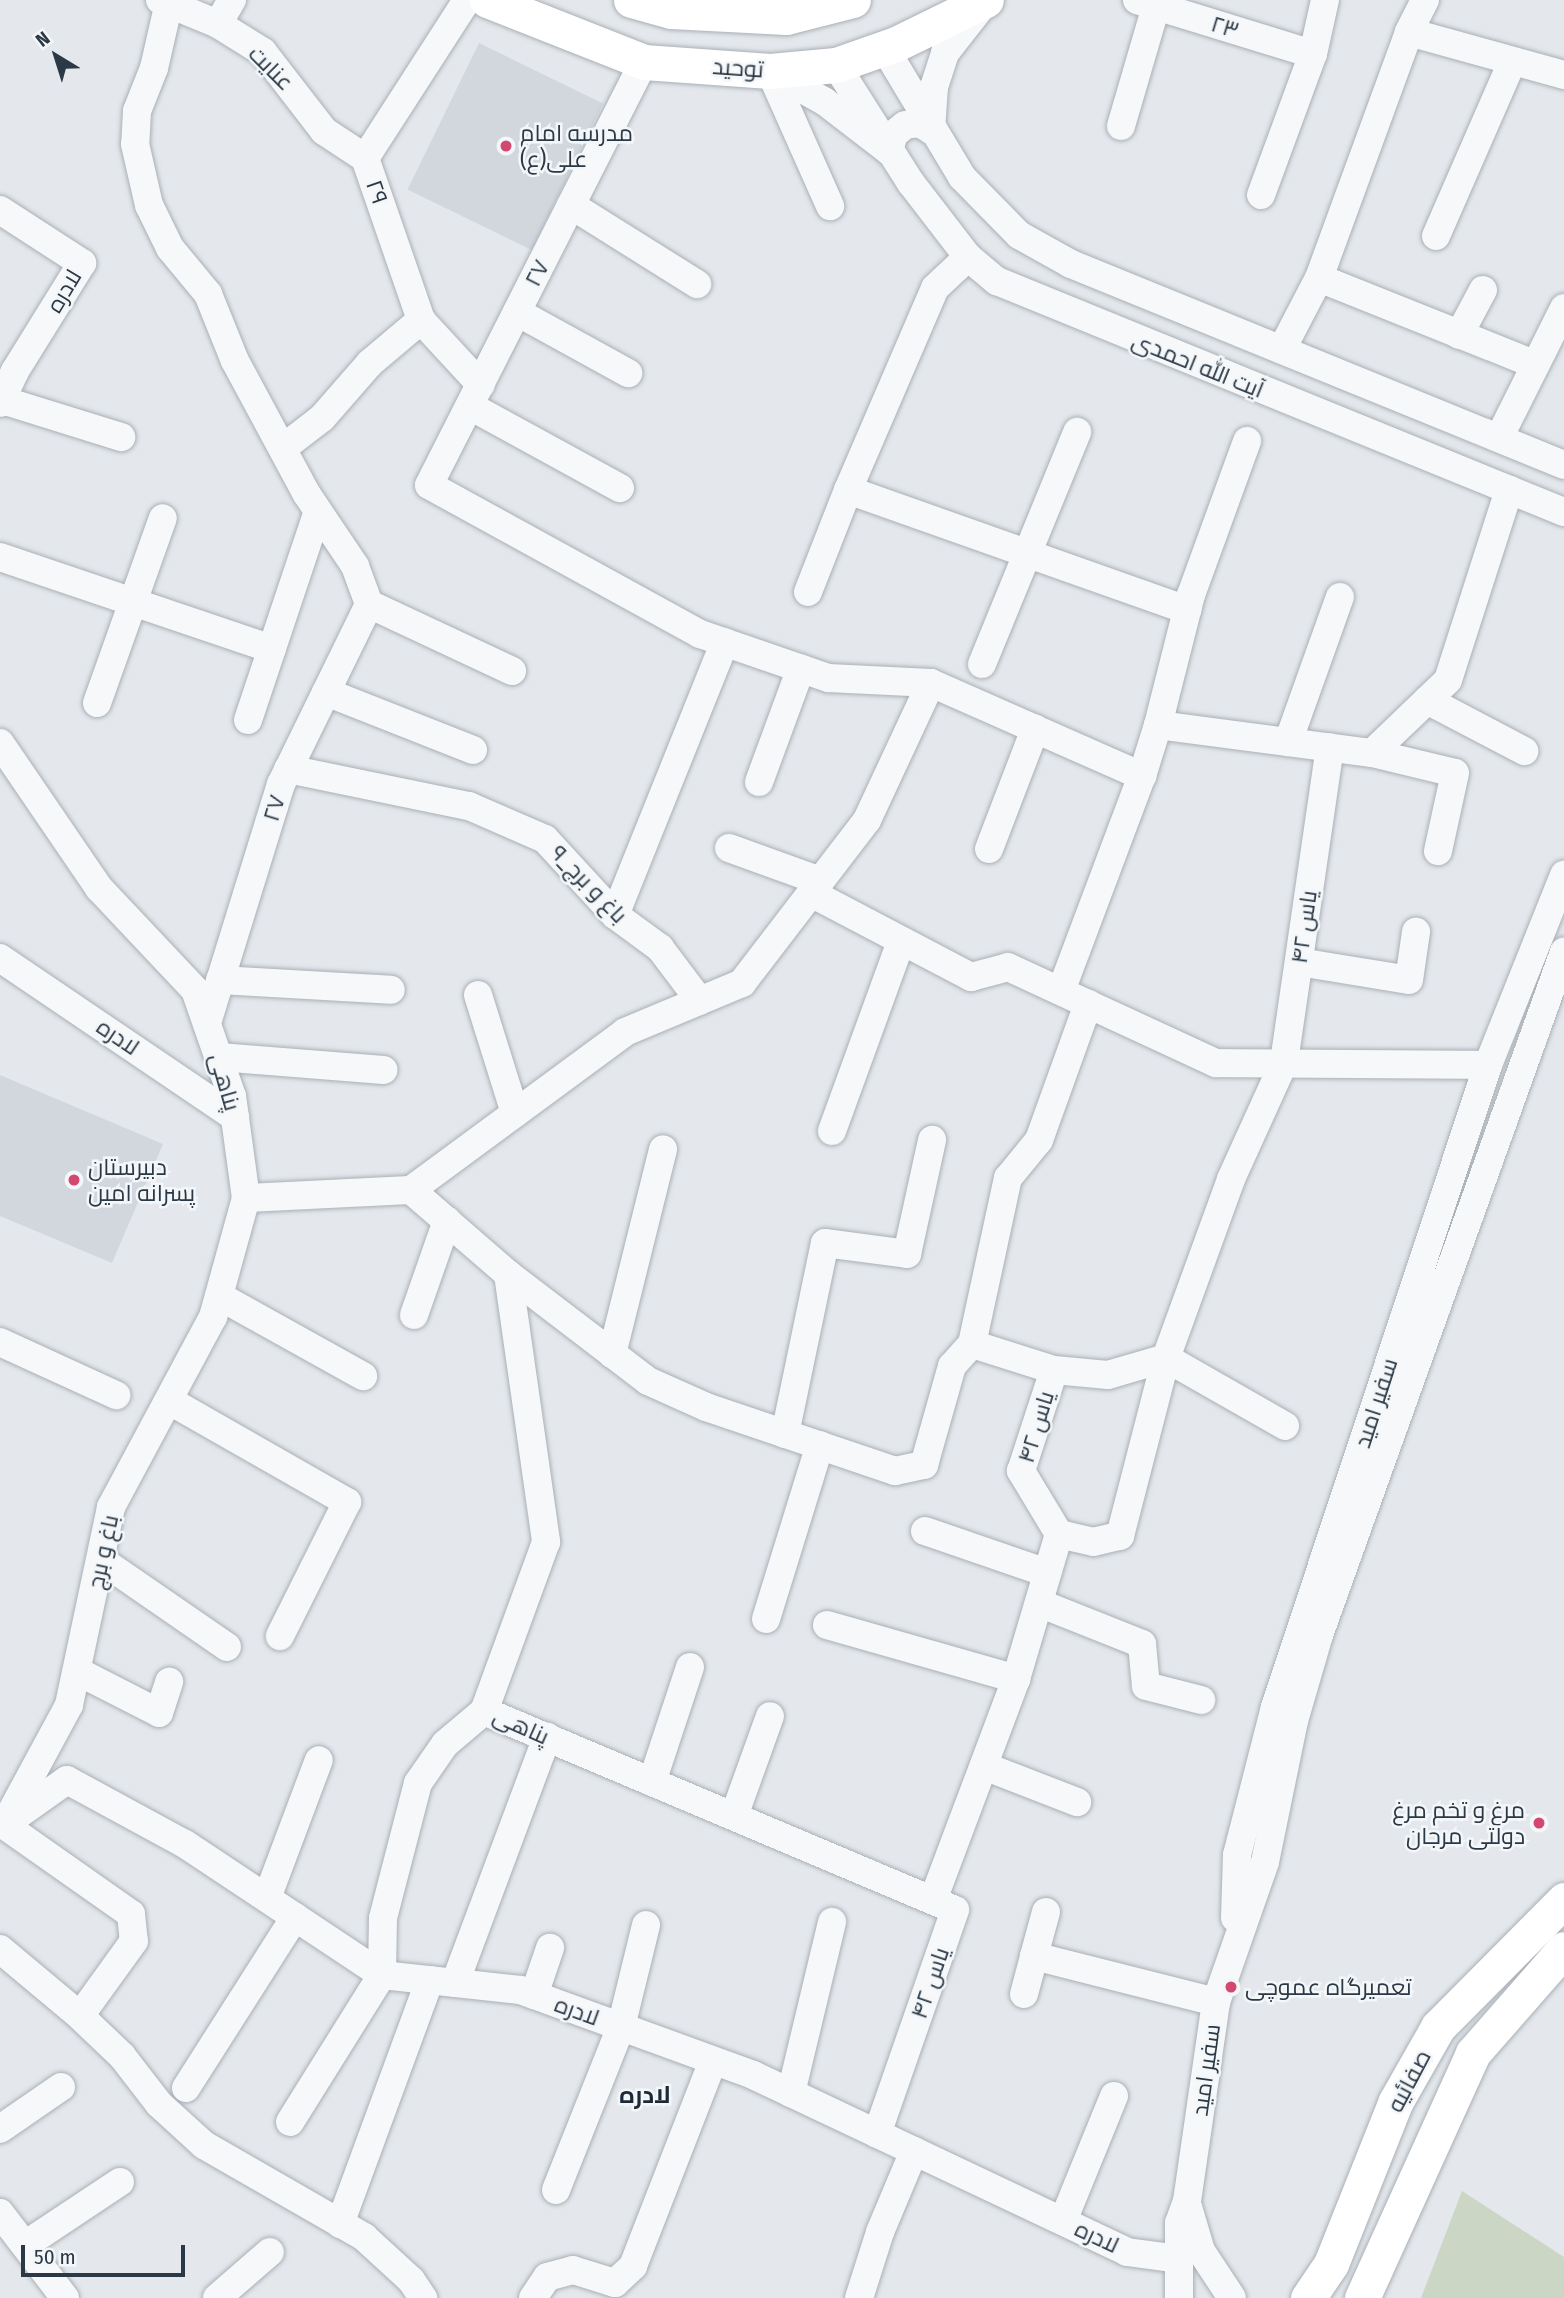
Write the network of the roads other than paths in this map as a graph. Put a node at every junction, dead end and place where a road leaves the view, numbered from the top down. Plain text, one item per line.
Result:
1 (232, 0) edge
2 (467, 0) edge
3 (487, 0) edge
4 (631, 0) edge
5 (853, 0) edge
6 (987, 0) edge
7 (1325, 0) edge
8 (1424, 0) edge
9 (164, 3) edge
10 (1146, 3) edge
11 (676, 6) edge
12 (218, 24) junction
13 (1409, 32) junction
14 (884, 47) junction
15 (1313, 54) junction
16 (643, 62) junction
17 (1512, 62) junction
18 (836, 65) junction
19 (770, 71) junction
20 (1564, 75) edge
21 (1121, 126) dead end
22 (931, 130) junction
23 (889, 151) junction
24 (365, 158) junction
25 (1261, 195) dead end
26 (571, 205) junction
27 (830, 206) dead end
28 (0, 210) edge
29 (1436, 236) dead end
30 (968, 257) junction
31 (1320, 278) junction
32 (696, 284) dead end
33 (1483, 289) dead end
34 (1564, 308) edge
35 (517, 312) junction
36 (421, 320) junction
37 (1459, 335) junction
38 (1282, 349) junction
39 (1547, 358) edge
40 (628, 373) dead end
41 (475, 395) junction
42 (1, 402) edge
43 (1077, 432) dead end
44 (1500, 436) junction
45 (121, 437) dead end
46 (1247, 441) dead end
47 (283, 448) junction
48 (1564, 465) edge
49 (620, 488) dead end
50 (848, 489) junction
51 (1508, 490) junction
52 (1562, 510) edge
53 (318, 511) junction
54 (163, 518) dead end
55 (1027, 554) junction
56 (0, 557) edge
57 (808, 592) dead end
58 (1340, 597) dead end
59 (133, 602) junction
60 (369, 604) junction
61 (1187, 610) junction
62 (725, 642) junction
63 (272, 649) junction
64 (982, 664) dead end
65 (801, 668) junction
66 (512, 671) dead end
67 (931, 683) junction
68 (326, 692) junction
69 (1427, 700) junction
70 (97, 703) dead end
71 (248, 720) dead end
72 (1158, 725) junction
73 (1035, 729) junction
74 (1288, 742) junction
75 (0, 743) edge
76 (1330, 747) junction
77 (473, 750) dead end
78 (1524, 751) dead end
79 (1372, 753) junction
80 (288, 769) junction
81 (1142, 776) junction
82 (759, 782) dead end
83 (729, 848) dead end
84 (989, 849) dead end
85 (1438, 851) dead end
86 (1564, 875) edge
87 (816, 887) junction
88 (615, 915) junction
89 (1416, 932) dead end
90 (901, 941) junction
91 (0, 958) edge
92 (1299, 962) junction
93 (1561, 967) edge
94 (220, 981) junction
95 (391, 990) dead end
96 (1062, 991) junction
97 (478, 995) dead end
98 (700, 1001) junction
99 (1088, 1004) junction
100 (207, 1023) junction
101 (219, 1057) junction
102 (1284, 1062) junction
103 (1488, 1065) junction
104 (383, 1070) dead end
105 (515, 1113) junction
106 (235, 1117) junction
107 (832, 1131) dead end
108 (932, 1140) dead end
109 (663, 1149) dead end
110 (411, 1190) junction
111 (246, 1198) junction
112 (447, 1221) junction
113 (508, 1274) junction
114 (219, 1296) junction
115 (414, 1315) dead end
116 (0, 1342) edge
117 (972, 1344) junction
118 (612, 1354) junction
119 (1166, 1358) junction
120 (1054, 1370) junction
121 (363, 1376) dead end
122 (116, 1395) dead end
123 (170, 1401) junction
124 (1285, 1426) dead end
125 (785, 1434) junction
126 (820, 1445) junction
127 (925, 1531) dead end
128 (1059, 1534) junction
129 (101, 1560) junction
130 (1047, 1573) junction
131 (1039, 1603) junction
132 (766, 1619) dead end
133 (827, 1625) dead end
134 (280, 1636) dead end
135 (227, 1647) dead end
136 (690, 1667) dead end
137 (77, 1671) junction
138 (1016, 1679) junction
139 (169, 1682) dead end
140 (1201, 1700) dead end
141 (484, 1711) junction
142 (770, 1716) dead end
143 (547, 1737) junction
144 (319, 1760) dead end
145 (984, 1766) junction
146 (652, 1782) junction
147 (1077, 1802) dead end
148 (734, 1816) junction
149 (2, 1826) edge
150 (267, 1898) junction
151 (933, 1900) junction
152 (1564, 1900) edge
153 (1046, 1912) dead end
154 (295, 1917) junction
155 (832, 1922) dead end
156 (646, 1925) dead end
157 (1234, 1942) junction
158 (550, 1948) dead end
159 (0, 1949) edge
160 (1564, 1949) edge
161 (1034, 1956) junction
162 (382, 1975) junction
163 (443, 1982) junction
164 (1024, 1994) dead end
165 (534, 1996) junction
166 (1216, 2002) junction
167 (80, 2016) junction
168 (621, 2027) junction
169 (713, 2061) junction
170 (61, 2087) dead end
171 (186, 2088) dead end
172 (791, 2093) junction
173 (1114, 2096) dead end
174 (290, 2122) dead end
175 (0, 2129) edge
176 (877, 2134) junction
177 (914, 2151) junction
178 (120, 2182) dead end
179 (556, 2190) dead end
180 (1187, 2201) junction
181 (0, 2213) edge
182 (1063, 2221) junction
183 (340, 2224) junction
184 (25, 2245) junction
185 (270, 2252) dead end
186 (1179, 2259) junction
187 (65, 2298) edge
188 (218, 2298) edge
189 (423, 2298) edge
190 (533, 2298) edge
191 (859, 2298) edge
192 (1179, 2298) edge
193 (1232, 2298) edge
194 (1308, 2298) edge
195 (1362, 2298) edge

1 - 12 street
2 - 24 street, ۲۹
3 - 16 main road, توحید
4 - 11 main road
5 - 11 main road
6 - 14 main road, توحید
6 - 22 street
7 - 15 street
8 - 13 street
9 - 12 street, عنایت
9 - 47 street
10 - 15 street, ۲۳
10 - 21 street
12 - 24 street, عنایت
13 - 17 street
13 - 31 street
14 - 18 main road, توحید
14 - 22 street, آیت الله احمدی
15 - 25 street
16 - 19 main road, توحید
16 - 26 street, ۲۷
17 - 20 street
17 - 29 street
18 - 19 main road, توحید
18 - 23 street, آیت الله احمدی
19 - 23 street, آیت الله احمدی
19 - 27 street
22 - 23 street
22 - 38 street, آیت الله احمدی
23 - 30 street, آیت الله احمدی
24 - 36 street, ۲۹
26 - 32 street
26 - 35 street, ۲۷
28 - 42 street, لادره
30 - 50 street
30 - 51 street, آیت الله احمدی
31 - 37 street
31 - 38 street
33 - 37 street
34 - 39 street
35 - 40 street
35 - 41 street, ۲۷
36 - 41 street, ۲۹
36 - 47 street
37 - 39 street
38 - 44 street, آیت الله احمدی
39 - 44 street
41 - 49 street, ۲۹
41 - 62 street, ۲۷
42 - 45 street
43 - 55 street
44 - 48 street, آیت الله احمدی
46 - 61 street
47 - 53 street
50 - 55 street
50 - 57 street
51 - 52 street, آیت الله احمدی
51 - 69 street
53 - 60 street
53 - 63 street
54 - 59 street
55 - 61 street
55 - 64 street
56 - 59 street
58 - 74 street
59 - 63 street
59 - 70 street
60 - 66 street
60 - 68 street, ۲۷
61 - 72 street
62 - 65 street
62 - 88 street
63 - 71 street
65 - 67 street
65 - 82 street
67 - 73 street
67 - 87 street
68 - 77 street
68 - 80 street, ۲۷
69 - 78 street
69 - 79 street
72 - 74 street
72 - 81 street
73 - 81 street
73 - 84 street
74 - 76 street
75 - 100 street, پناهی
76 - 79 street
76 - 92 street, یاس ۴۲
79 - 85 street
80 - 88 street, ۹_باغ و برج
80 - 94 street, ۲۷
81 - 96 street
83 - 87 street
86 - 103 street, سفیر امید
87 - 90 street
87 - 98 street
88 - 98 street, ۹_باغ و برج
89 - 92 street
90 - 96 street
90 - 107 street
91 - 106 street, لادره
92 - 102 street, یاس ۴۲
93 - 157 street, سفیر امید
94 - 95 street
94 - 100 street, ۲۷
96 - 99 street
97 - 105 street
98 - 105 street
99 - 102 street
99 - 117 street
100 - 101 street, پناهی
101 - 104 street
101 - 106 street, پناهی
102 - 103 street
102 - 119 street, یاس ۴۲
103 - 157 street, سفیر امید
105 - 110 street
106 - 111 street, پناهی
108 - 125 street
109 - 118 street
110 - 111 street
110 - 112 street
111 - 114 street, باغ و برج
112 - 113 street
112 - 115 street
113 - 118 street
113 - 141 street, پناهی
114 - 121 street
114 - 123 street, باغ و برج
116 - 122 street
117 - 120 street
117 - 126 street
118 - 125 street
119 - 120 street, یاس ۴۲
119 - 124 street
119 - 128 street
120 - 128 street, یاس ۴۲
123 - 129 street, باغ و برج
123 - 134 street
125 - 126 street
126 - 132 street
127 - 130 street
128 - 130 street
129 - 135 street
129 - 137 street, باغ و برج
130 - 131 street
131 - 138 street
131 - 140 street
133 - 138 street
136 - 146 street
137 - 139 street
137 - 149 street, باغ و برج
138 - 145 street
141 - 143 street, پناهی
141 - 162 street
142 - 148 street
143 - 146 street, پناهی
143 - 163 street
144 - 150 street
145 - 147 street
145 - 151 street
146 - 148 street, پناهی
148 - 151 street, پناهی
149 - 150 street, لادره
149 - 167 street
150 - 154 street, لادره
151 - 176 street, یاس ۴۲
152 - 194 main road, صفائیه
153 - 161 street
154 - 162 street, لادره
154 - 171 street
155 - 172 street
156 - 168 street
157 - 166 street, سفیر امید
158 - 165 street
159 - 167 street
160 - 195 main road, صفائیه
161 - 164 street
161 - 166 street
162 - 163 street, لادره
162 - 174 street
163 - 165 street, لادره
163 - 183 street
165 - 168 street, لادره
166 - 180 street, سفیر امید
167 - 183 street
168 - 169 street, لادره
168 - 179 street
169 - 172 street, لادره
169 - 190 street
170 - 175 street
172 - 176 street, لادره
173 - 182 street
176 - 177 street, لادره
177 - 182 street, لادره
177 - 191 street
178 - 184 street
180 - 186 street, سفیر امید
180 - 193 street
181 - 184 street
182 - 186 street, لادره
183 - 189 street
184 - 187 street
185 - 188 street
186 - 192 street, سفیر امید

